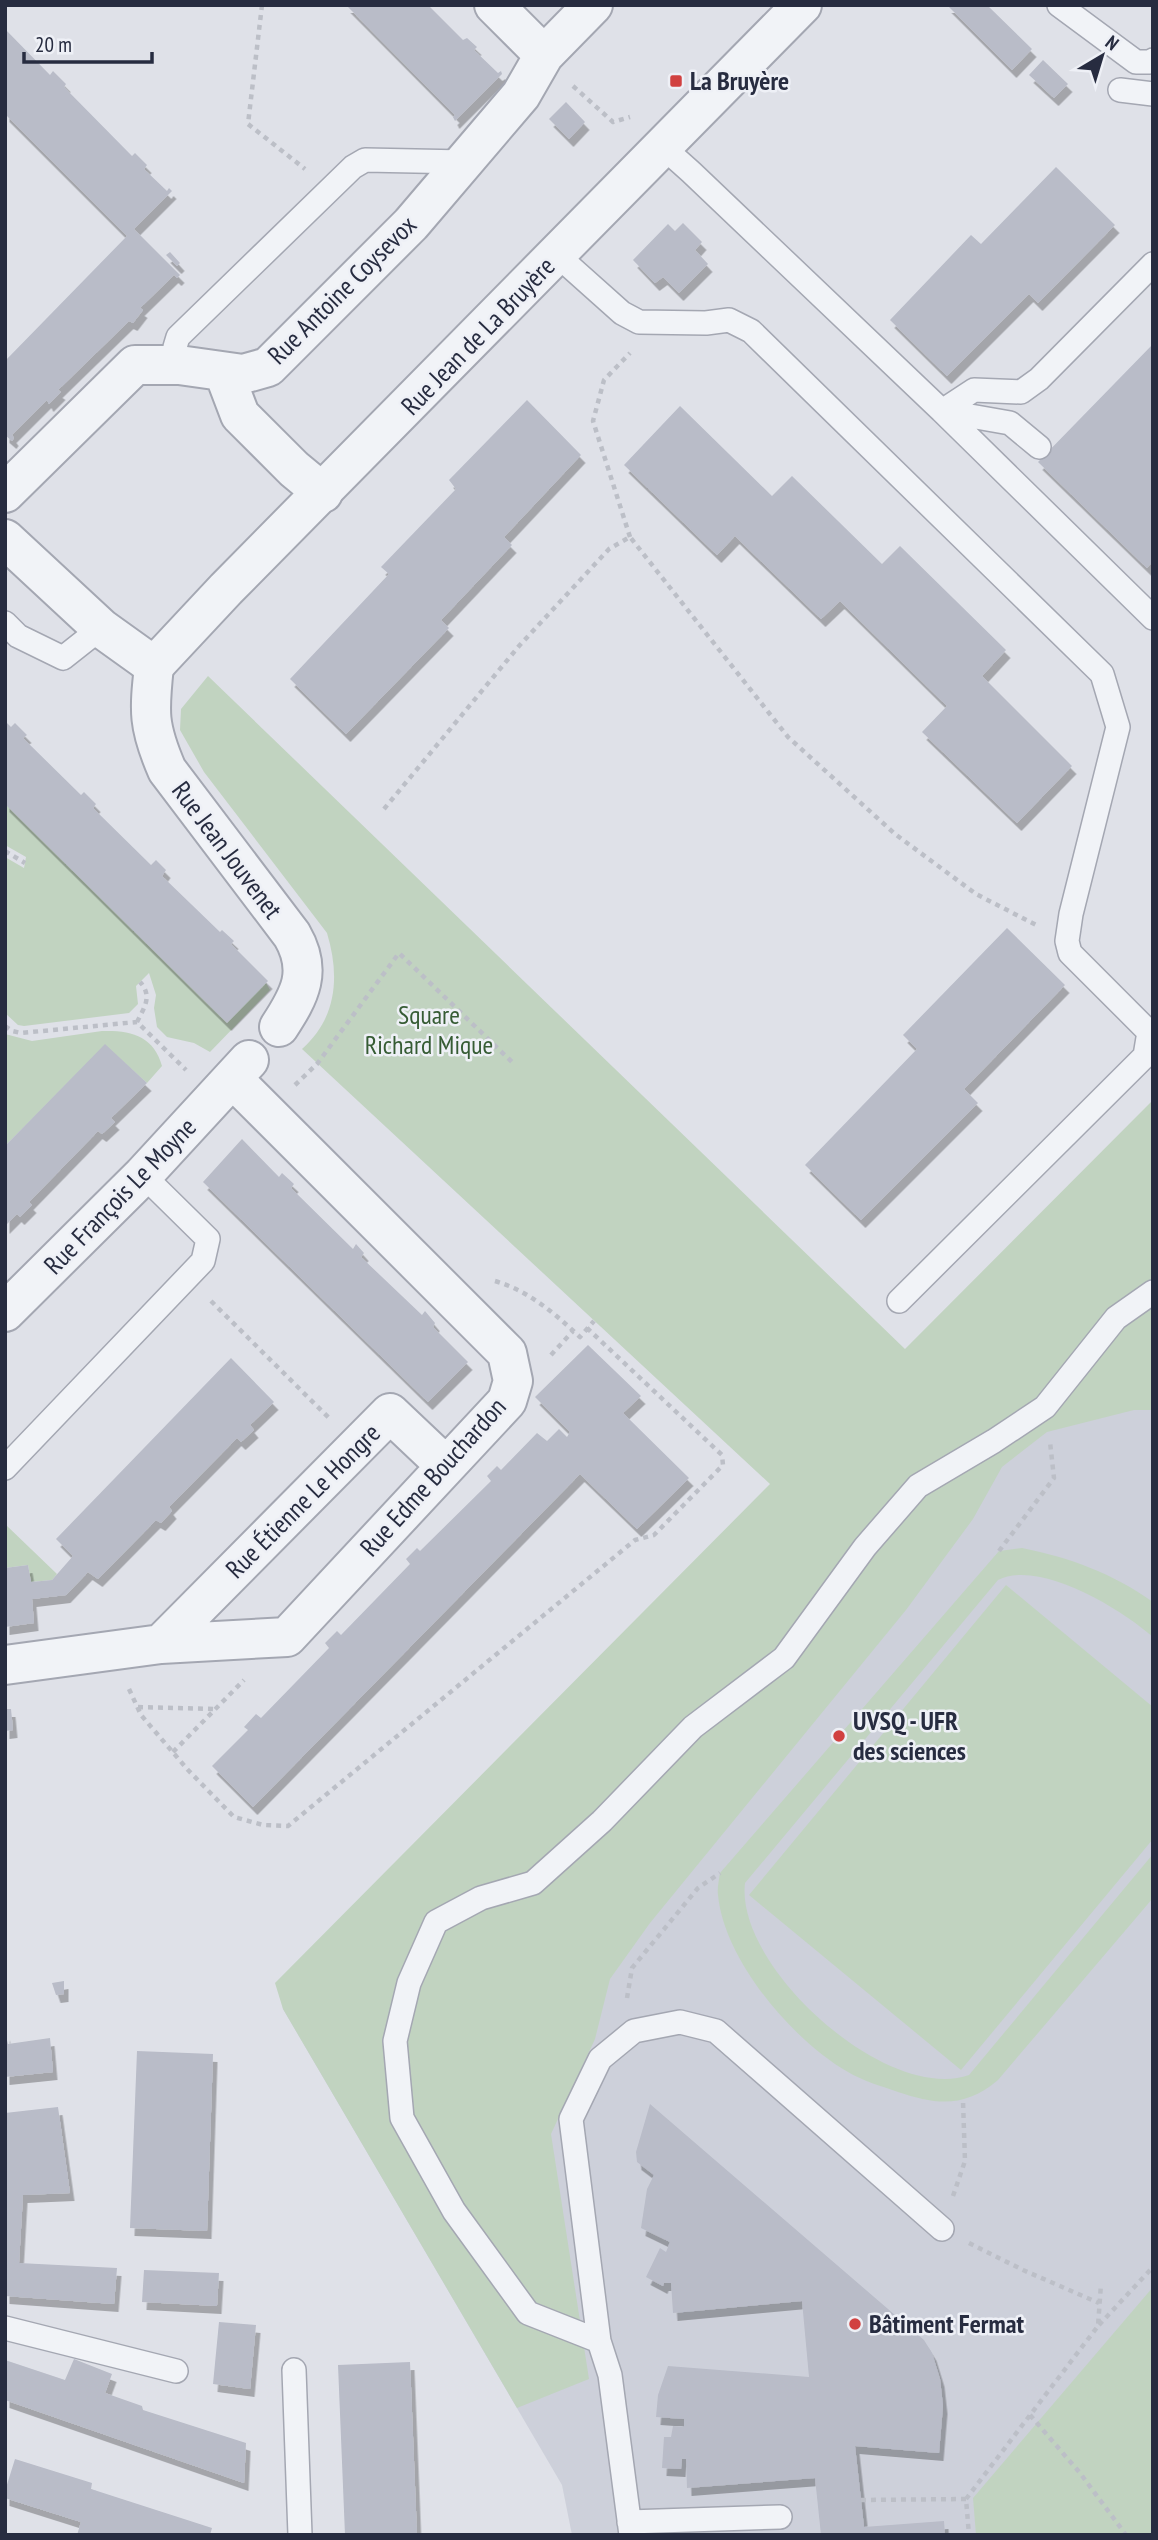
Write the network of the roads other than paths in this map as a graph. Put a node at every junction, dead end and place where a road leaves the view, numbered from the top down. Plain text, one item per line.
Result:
1 (494, 5) edge
2 (593, 5) edge
3 (802, 5) edge
4 (1059, 5) edge
5 (1153, 60) edge
6 (556, 68) junction
7 (1120, 90) dead end
8 (1153, 94) edge
9 (663, 147) junction
10 (466, 162) junction
11 (557, 255) junction
12 (1153, 264) edge
13 (179, 365) junction
14 (224, 373) junction
15 (942, 411) junction
16 (1040, 447) dead end
17 (5, 493) edge
18 (323, 494) junction
19 (5, 539) edge
20 (1141, 596) edge
21 (1153, 618) edge
22 (5, 623) edge
23 (101, 628) junction
24 (154, 666) junction
25 (279, 1027) dead end
26 (241, 1070) joint
27 (143, 1175) junction
28 (1153, 1292) edge
29 (899, 1301) dead end
30 (5, 1312) edge
31 (446, 1466) junction
32 (5, 1468) edge
33 (161, 1644) junction
34 (5, 1665) edge
35 (942, 2229) road end
36 (5, 2328) edge
37 (599, 2341) junction
38 (294, 2370) dead end
39 (176, 2371) dead end
40 (780, 2518) dead end
41 (630, 2528) edge
42 (300, 2535) edge

1 - 6 street
2 - 6 street, Rue Antoine Coysevox
3 - 9 street, Rue Jean de La Bruyère
4 - 5 lane
6 - 10 street, Rue Antoine Coysevox
7 - 8 lane
9 - 11 street, Rue Jean de La Bruyère
9 - 15 lane
10 - 13 lane
10 - 14 street, Rue Antoine Coysevox
11 - 18 street, Rue Jean de La Bruyère
11 - 29 lane
12 - 15 lane
13 - 14 street, Rue Antoine Coysevox
13 - 17 street, Rue Antoine Coysevox
14 - 18 street
15 - 16 lane
15 - 20 lane
18 - 24 street, Rue Jean de La Bruyère
19 - 23 street
20 - 21 lane
22 - 23 lane
23 - 24 street
24 - 25 street, Rue Jean Jouvenet
26 - 27 street, Rue François Le Moyne
26 - 31 street, Rue Edme Bouchardon
27 - 30 street, Rue François Le Moyne
27 - 32 lane
28 - 37 lane
31 - 33 street, Rue Edme Bouchardon
31 - 33 street, Rue Étienne Le Hongre
33 - 34 street
35 - 37 lane
36 - 39 lane
37 - 41 lane
38 - 42 lane
40 - 41 lane

